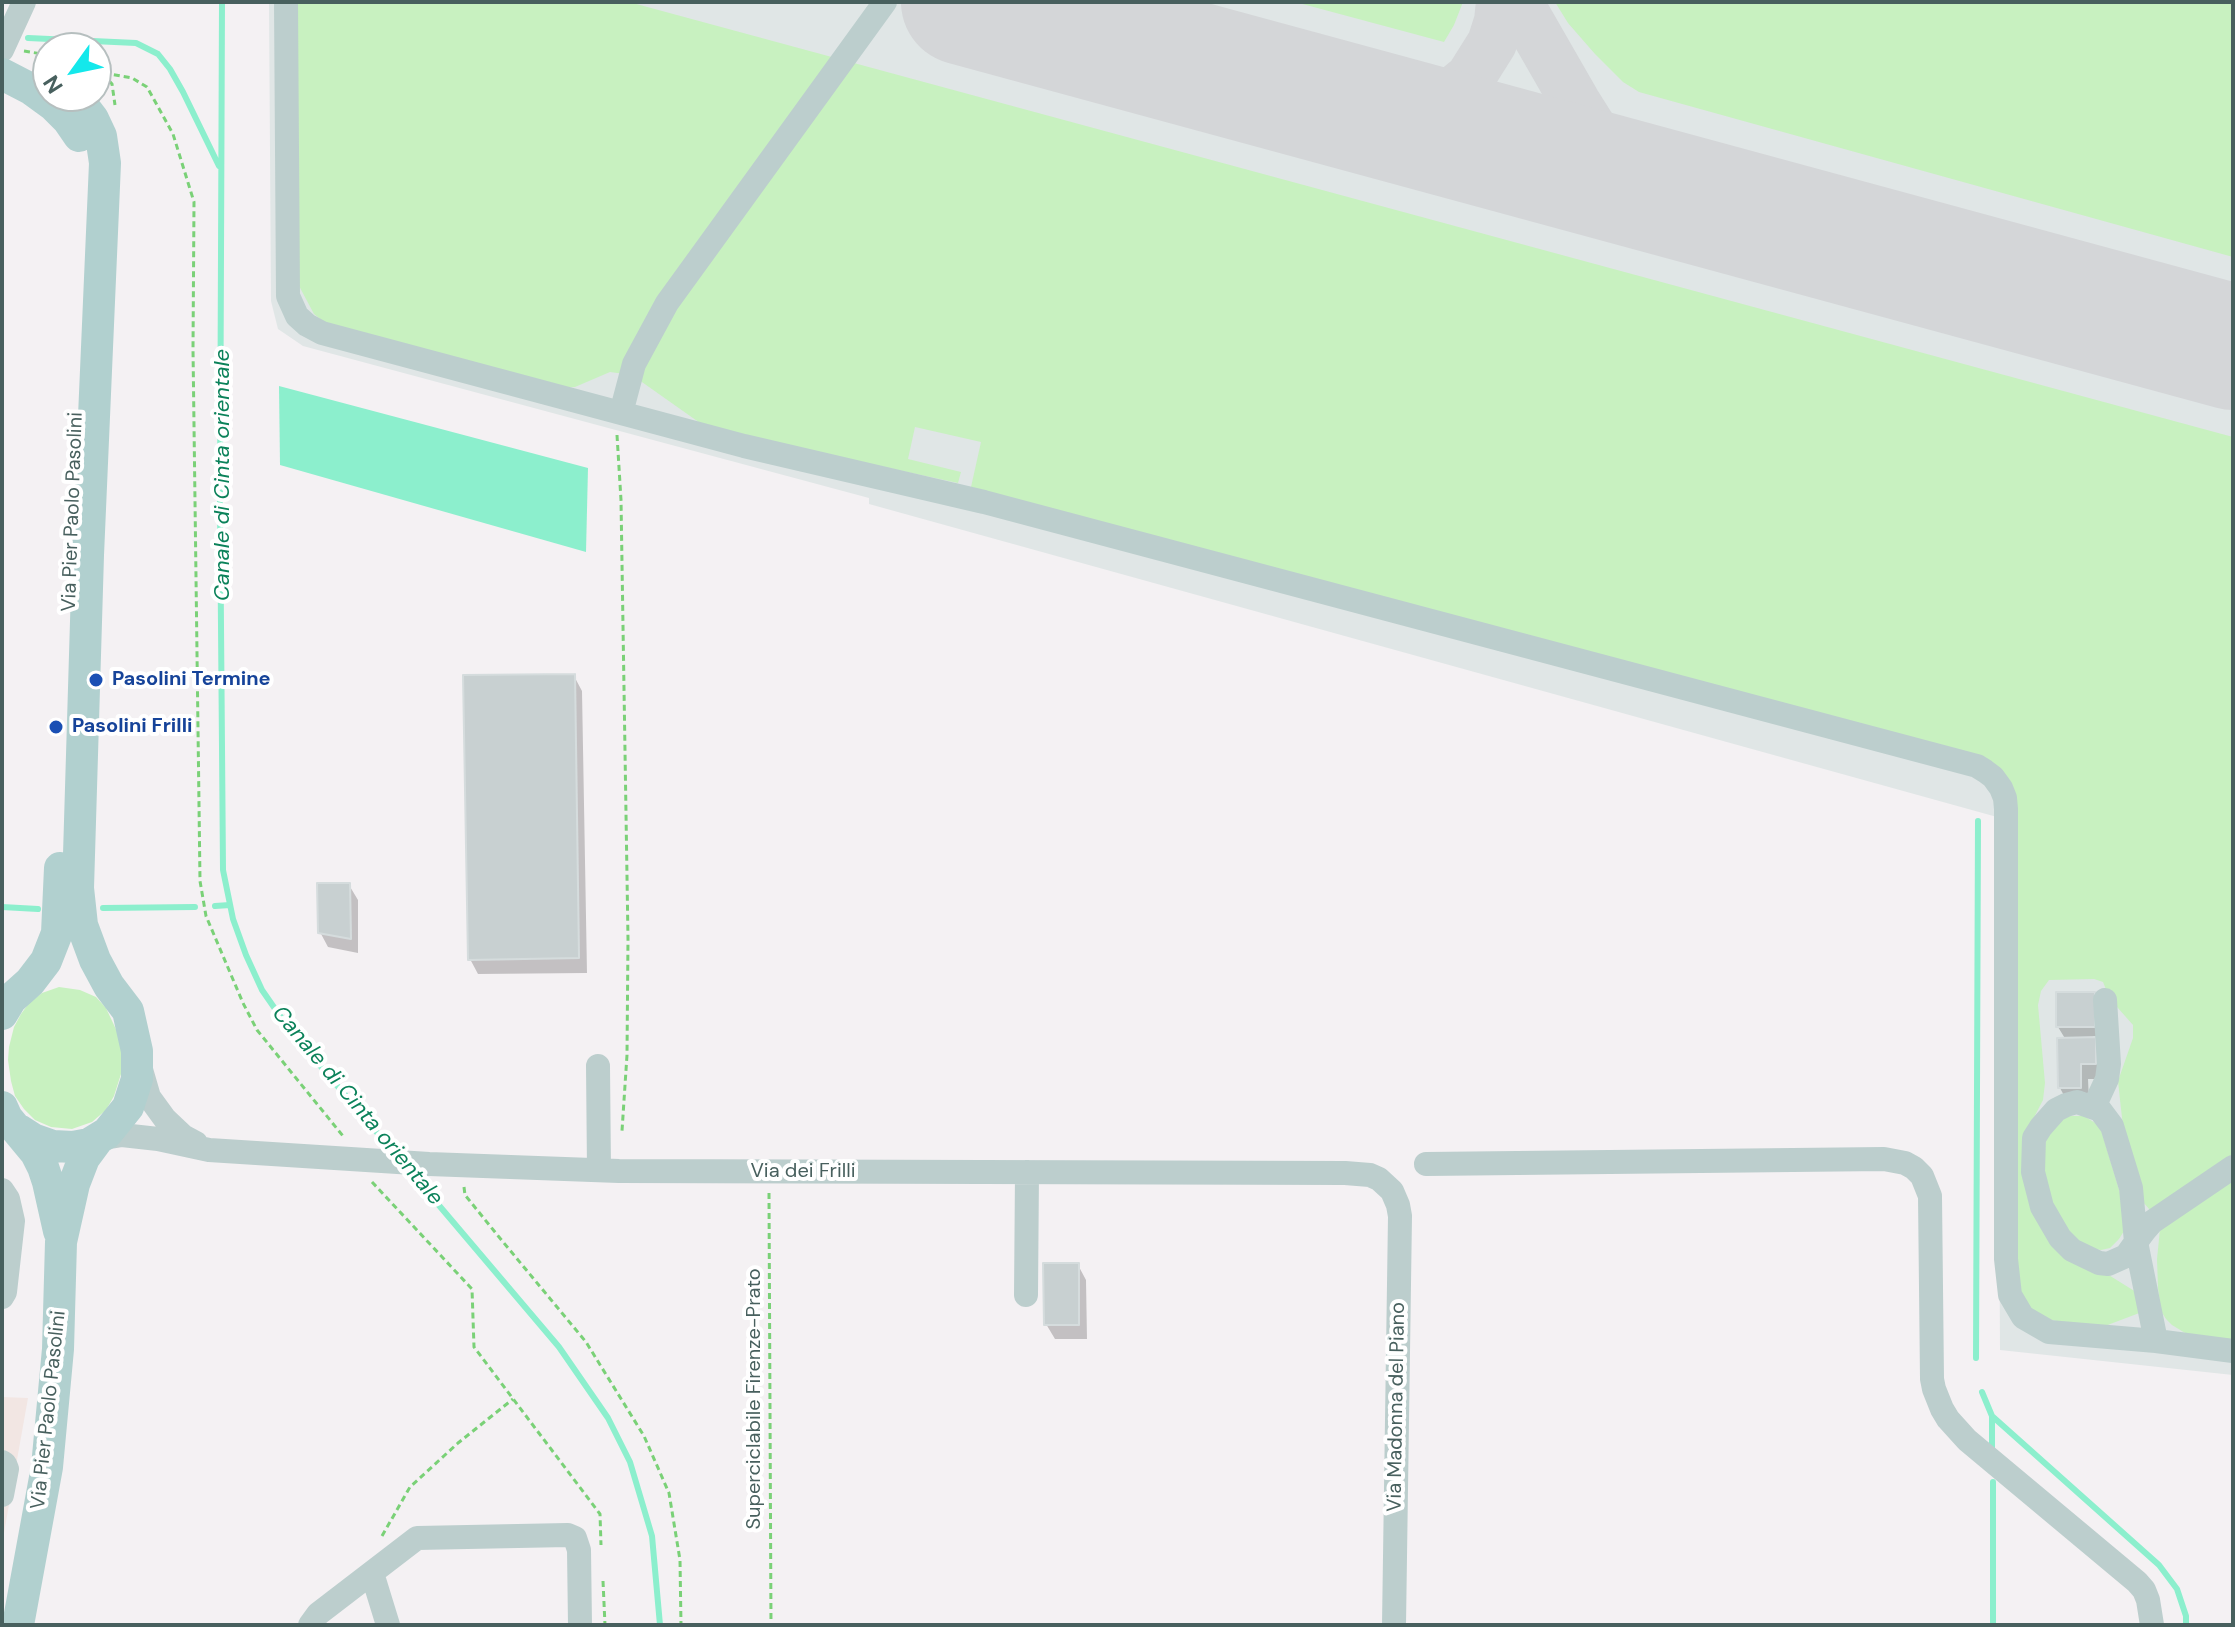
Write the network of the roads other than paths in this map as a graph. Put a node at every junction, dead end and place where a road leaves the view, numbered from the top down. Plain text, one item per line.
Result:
1 (24, 2) edge
2 (286, 2) edge
3 (885, 2) edge
4 (2, 50) edge
5 (2, 72) edge
6 (32, 73) edge
7 (88, 112) edge
8 (619, 421) junction
9 (30, 982) junction
10 (109, 986) junction
11 (2105, 1000) dead end
12 (2, 1014) edge
13 (137, 1051) junction
14 (598, 1066) dead end
15 (2094, 1107) junction
16 (7, 1118) edge
17 (98, 1139) junction
18 (209, 1150) junction
19 (1426, 1164) dead end
20 (2233, 1167) edge
21 (609, 1170) junction
22 (1027, 1172) junction
23 (2, 1190) edge
24 (1392, 1191) joint
25 (61, 1242) junction
26 (2136, 1242) junction
27 (1026, 1295) dead end
28 (2, 1297) edge
29 (2156, 1341) junction
30 (2233, 1351) edge
31 (2, 1462) edge
32 (2, 1495) edge
33 (372, 1573) junction
34 (18, 1625) edge
35 (310, 1625) edge
36 (388, 1625) edge
37 (580, 1625) edge
38 (1394, 1625) edge
39 (2152, 1625) edge

1 - 4 street
2 - 8 street
3 - 8 street
5 - 6 main road, Via Pier Paolo Pasolini
5 - 9 main road, Via Pier Paolo Pasolini
7 - 10 main road, Via Pier Paolo Pasolini
8 - 29 street
9 - 10 main road
9 - 12 main road, Via Pier Paolo Pasolini
10 - 13 main road, Via Pier Paolo Pasolini
11 - 15 street
13 - 17 main road, Via Pier Paolo Pasolini
13 - 18 street, Via dei Frilli
14 - 21 street
15 - 26 street
15 - 26 street
16 - 17 main road, Via Pier Paolo Pasolini
16 - 25 main road, Via Pier Paolo Pasolini
17 - 18 street, Via dei Frilli
17 - 25 main road, Via Pier Paolo Pasolini
18 - 21 street, Via dei Frilli
19 - 39 street
20 - 26 street
21 - 22 street, Via dei Frilli
22 - 24 street, Via dei Frilli
22 - 27 street
23 - 28 street
24 - 38 street, Via Madonna del Piano
25 - 34 main road, Via Pier Paolo Pasolini
26 - 29 street
29 - 30 street
31 - 32 street
33 - 35 street
33 - 36 street
33 - 37 street

